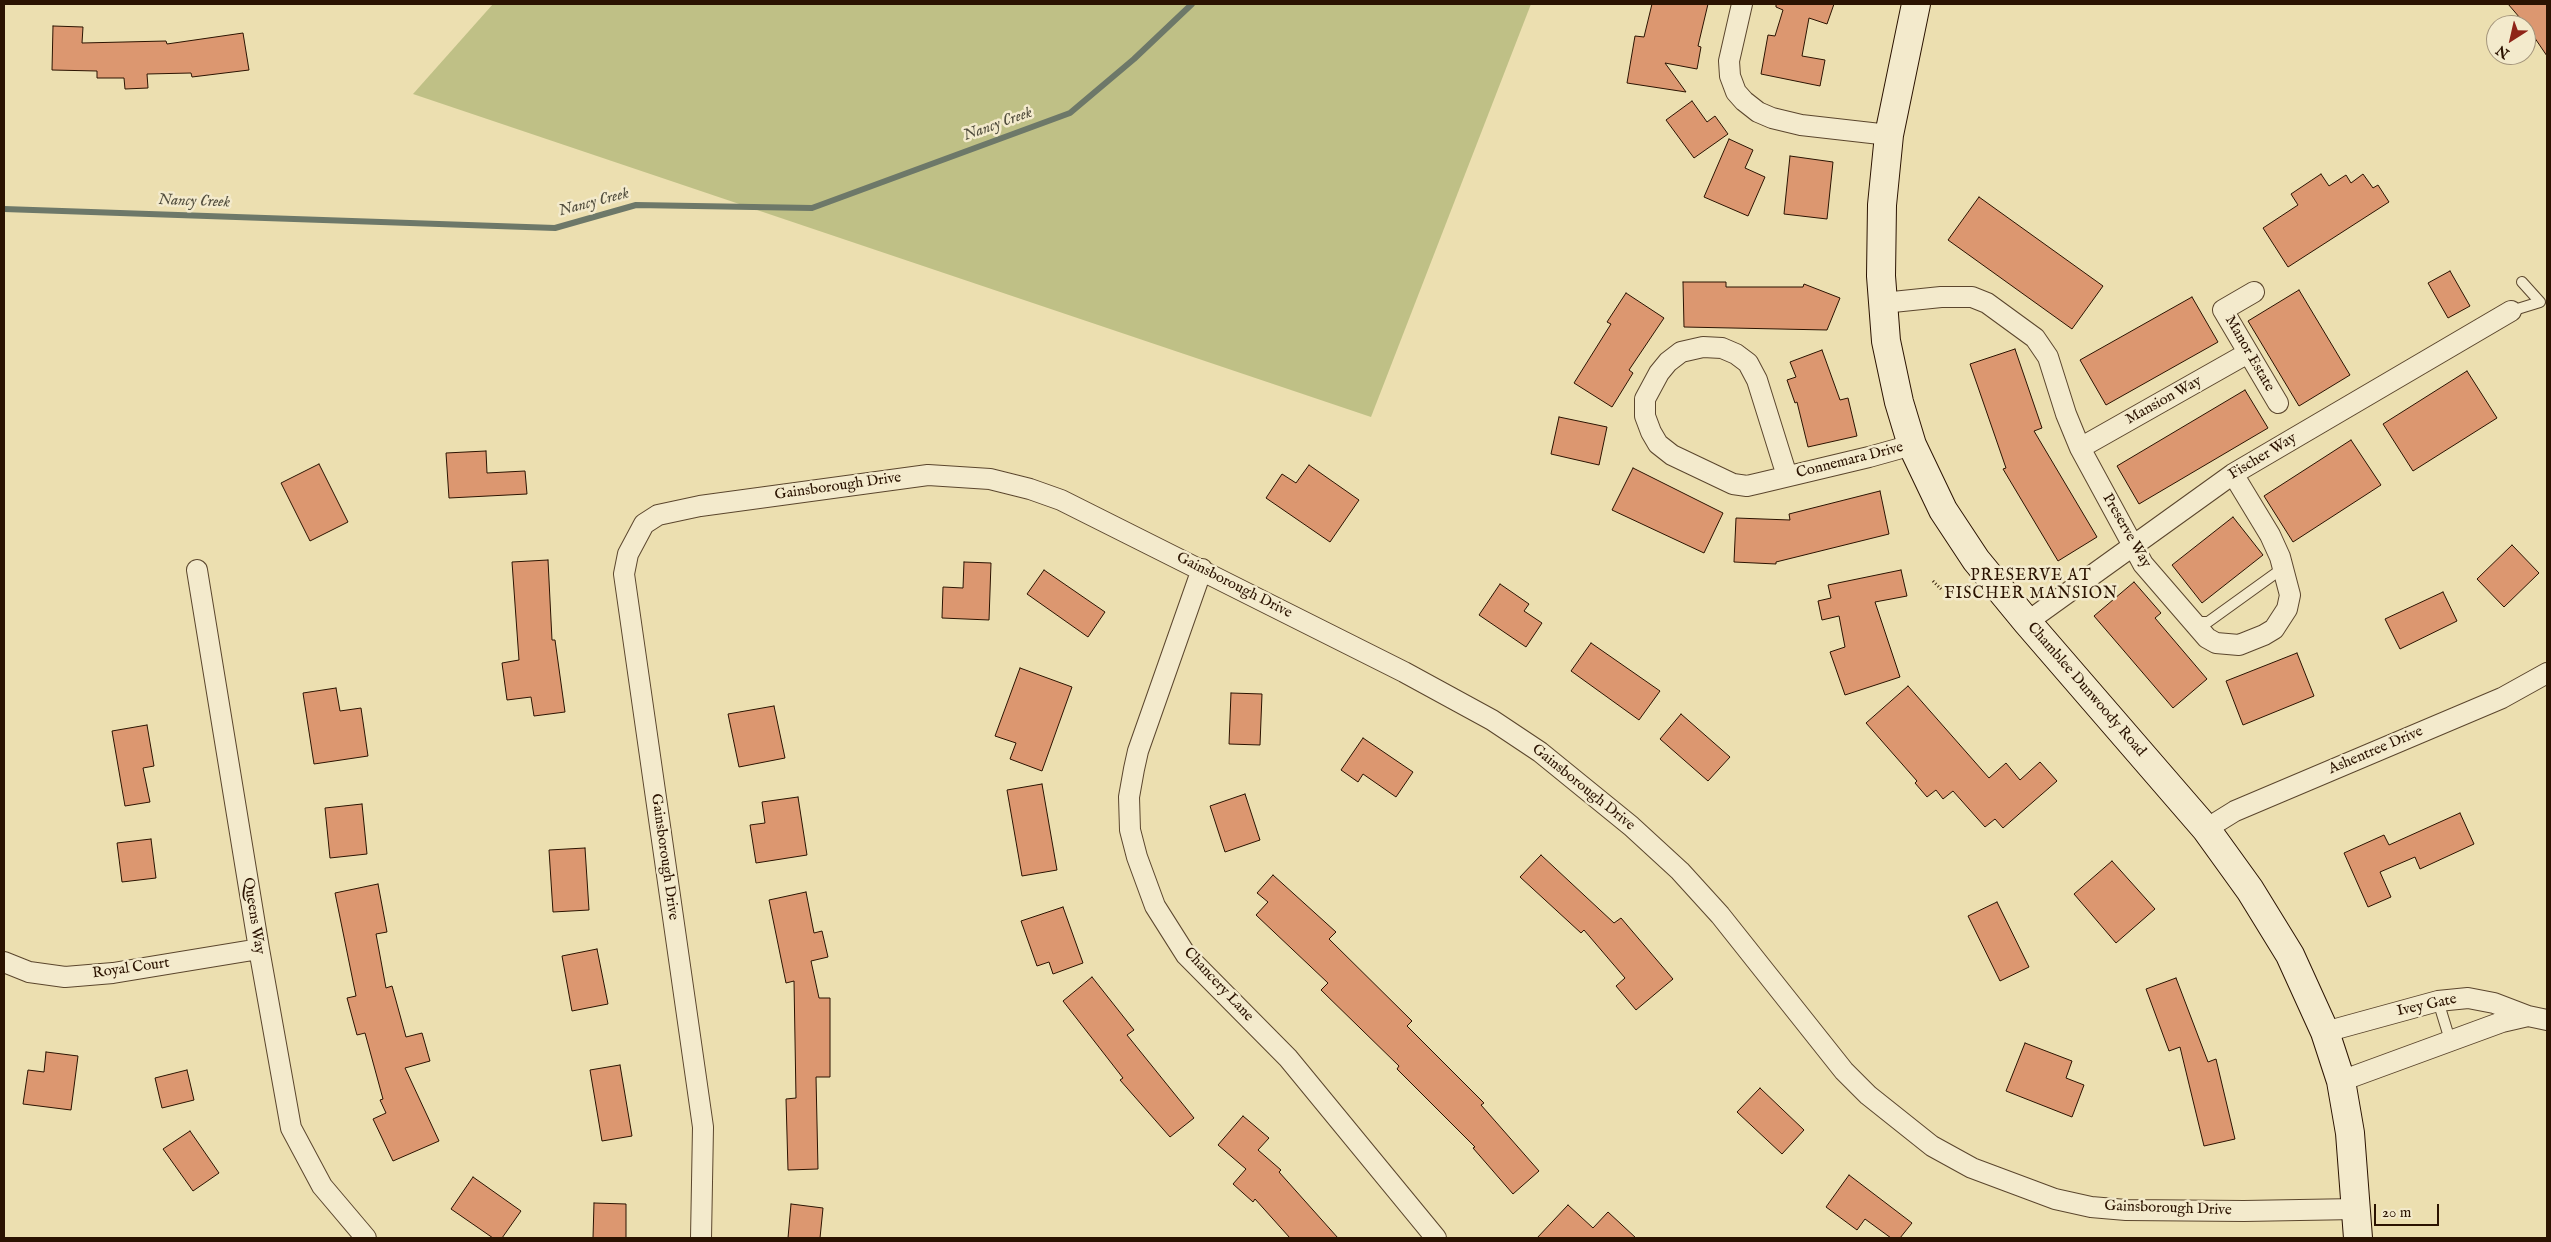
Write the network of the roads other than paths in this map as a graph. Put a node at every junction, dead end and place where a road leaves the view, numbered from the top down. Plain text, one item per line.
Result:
1 (1742, 4) edge
2 (1916, 4) edge
3 (1889, 135) junction
4 (2522, 282) dead end
5 (2254, 292) dead end
6 (1883, 302) junction
7 (2511, 311) joint
8 (2248, 353) junction
9 (2278, 403) dead end
10 (1912, 445) junction
11 (2080, 448) junction
12 (2233, 474) junction
13 (1788, 476) junction
14 (2132, 546) junction
15 (2283, 568) junction
16 (1202, 569) junction
17 (197, 570) dead end
18 (2192, 621) junction
19 (2027, 622) junction
20 (2547, 673) edge
21 (2206, 829) junction
22 (258, 949) junction
23 (4, 962) edge
24 (2438, 1001) junction
25 (2538, 1018) edge
26 (2325, 1032) junction
27 (2450, 1040) junction
28 (2341, 1081) junction
29 (2356, 1209) junction
30 (366, 1238) edge
31 (701, 1238) edge
32 (1436, 1238) edge
33 (2358, 1238) edge

1 - 3 street
2 - 3 street, Chamblee Dunwoody Road
3 - 6 street, Chamblee Dunwoody Road
4 - 7 lane
5 - 8 street, Manor Estate
6 - 10 street, Chamblee Dunwoody Road
6 - 11 street, Preserve Way
7 - 12 street, Fischer Way
8 - 9 street, Manor Estate
8 - 11 street, Mansion Way
10 - 13 street, Connemara Drive
10 - 19 street, Chamblee Dunwoody Road
11 - 14 street, Preserve Way
12 - 14 street, Fischer Way
12 - 15 street, Preserve Way
13 - 13 street, Connemara Drive
14 - 18 street, Preserve Way
14 - 19 street, Fischer Way
15 - 18 lane
15 - 18 street, Preserve Way
16 - 29 street, Gainsborough Drive
16 - 31 street, Gainsborough Drive
16 - 32 street, Chancery Lane
17 - 22 street, Queens Way
19 - 21 street, Chamblee Dunwoody Road
20 - 21 street, Ashentree Drive
21 - 26 street, Chamblee Dunwoody Road
22 - 23 street, Royal Court
22 - 30 street, Queens Way
24 - 25 street, Ivey Gate
24 - 26 street, Ivey Gate
24 - 27 lane
25 - 27 street, Ivey Gate
26 - 28 street, Chamblee Dunwoody Road
27 - 28 street, Ivey Gate
28 - 29 street, Chamblee Dunwoody Road
29 - 33 street, Chamblee Dunwoody Road

